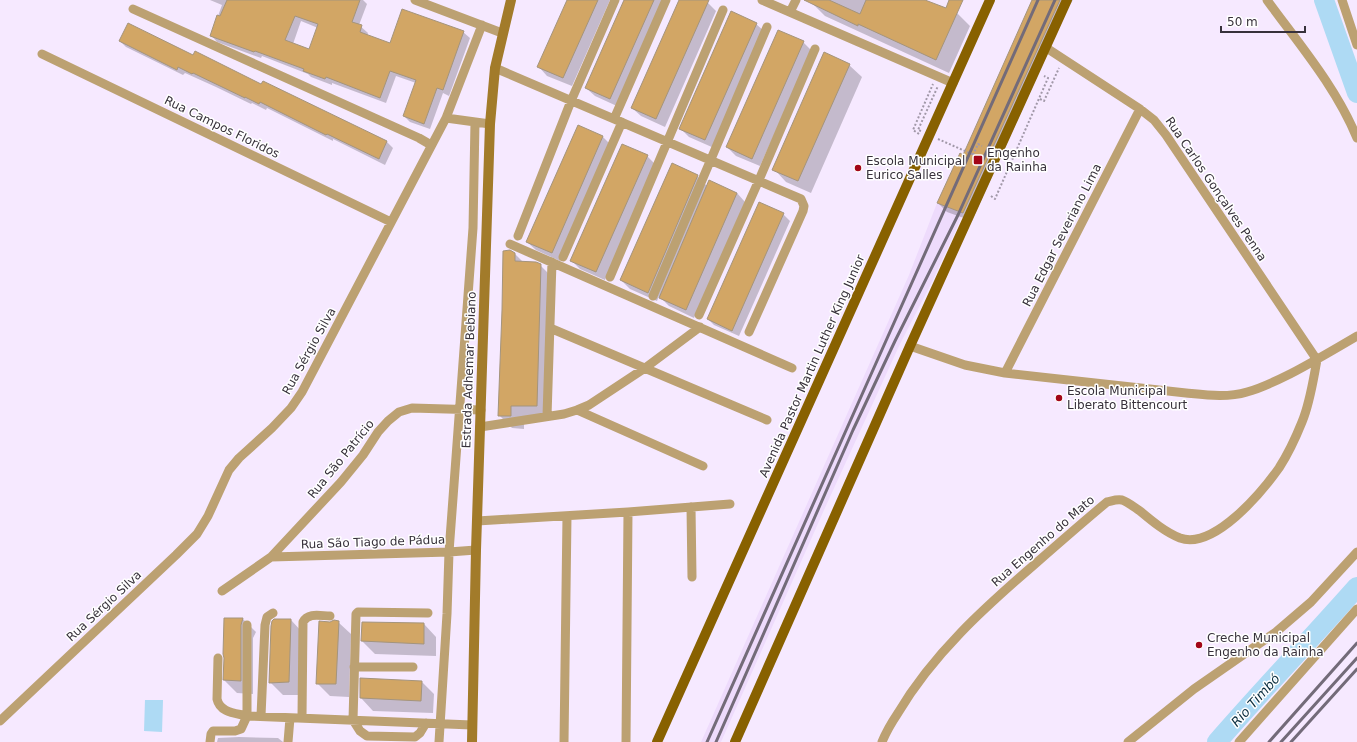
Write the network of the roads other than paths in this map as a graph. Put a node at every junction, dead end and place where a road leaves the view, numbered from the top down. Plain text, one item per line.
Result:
1 (415, 0) edge
2 (511, 0) edge
3 (615, 0) edge
4 (666, 0) edge
5 (762, 0) edge
6 (796, 0) edge
7 (990, 0) edge
8 (1067, 0) edge
9 (1266, 0) edge
10 (1342, 0) edge
11 (133, 8) dead end
12 (723, 10) dead end
13 (790, 12) junction
14 (482, 25) junction
15 (767, 27) dead end
16 (502, 33) junction
17 (1357, 45) edge
18 (1045, 48) junction
19 (815, 49) dead end
20 (42, 54) dead end
21 (495, 68) junction
22 (953, 83) junction
23 (571, 101) junction
24 (1140, 108) junction
25 (446, 118) junction
26 (618, 121) junction
27 (475, 122) junction
28 (490, 124) junction
29 (1357, 138) edge
30 (668, 141) junction
31 (431, 145) junction
32 (710, 159) junction
33 (759, 180) junction
34 (392, 222) junction
35 (518, 236) dead end
36 (510, 244) dead end
37 (563, 256) dead end
38 (552, 262) junction
39 (610, 277) dead end
40 (653, 296) dead end
41 (699, 315) dead end
42 (700, 327) junction
43 (550, 328) junction
44 (749, 332) dead end
45 (1357, 336) edge
46 (910, 346) junction
47 (1316, 360) junction
48 (645, 368) junction
49 (792, 368) dead end
50 (1005, 373) junction
51 (459, 409) junction
52 (480, 410) junction
53 (578, 410) junction
54 (547, 416) junction
55 (767, 420) dead end
56 (480, 427) junction
57 (703, 466) dead end
58 (730, 504) dead end
59 (691, 507) junction
60 (628, 512) junction
61 (567, 516) junction
62 (477, 521) junction
63 (476, 550) junction
64 (449, 552) junction
65 (1357, 552) edge
66 (271, 557) junction
67 (692, 577) dead end
68 (222, 591) dead end
69 (1357, 609) edge
70 (273, 613) dead end
71 (428, 613) dead end
72 (330, 616) dead end
73 (247, 626) dead end
74 (218, 658) dead end
75 (354, 667) junction
76 (413, 667) dead end
77 (247, 716) junction
78 (261, 716) junction
79 (290, 718) junction
80 (302, 718) junction
81 (0, 720) edge
82 (354, 720) junction
83 (426, 723) junction
84 (440, 724) junction
85 (472, 725) junction
86 (210, 742) edge
87 (288, 742) edge
88 (439, 742) edge
89 (472, 742) edge
90 (564, 742) edge
91 (626, 742) edge
92 (657, 742) edge
93 (735, 742) edge
94 (882, 742) edge
95 (1128, 742) edge
96 (1239, 742) edge

1 - 14 street
2 - 16 main road, Estrada Adhemar Bebiano
3 - 23 street
4 - 26 street
5 - 13 street
6 - 13 street
7 - 22 main road, Avenida Pastor Martin Luther King Junior
8 - 18 main road
9 - 29 street
10 - 17 street
11 - 31 street
12 - 30 street
13 - 22 street
14 - 16 street
14 - 25 street, Rua Sérgio Silva
15 - 32 street
16 - 21 main road, Estrada Adhemar Bebiano
18 - 24 street, Rua Carlos Gonçalves Penna
18 - 46 main road
19 - 33 street
20 - 34 street, Rua Campos Floridos
21 - 23 street
21 - 28 main road, Estrada Adhemar Bebiano
22 - 92 main road, Avenida Pastor Martin Luther King Junior
23 - 26 street
23 - 35 street
24 - 47 street, Rua Carlos Gonçalves Penna
24 - 50 street, Rua Edgar Severiano Lima
25 - 27 street
25 - 31 street, Rua Sérgio Silva
26 - 30 street
26 - 37 street
27 - 28 street
27 - 51 street, Estrada Adhemar Bebiano
28 - 52 main road, Estrada Adhemar Bebiano
30 - 32 street
30 - 39 street
31 - 34 street, Rua Sérgio Silva
32 - 33 street
32 - 40 street
33 - 41 street
33 - 44 street
34 - 81 street, Rua Sérgio Silva
36 - 38 street
38 - 42 street
38 - 43 street
42 - 48 street
42 - 49 street
43 - 48 street
43 - 54 street
45 - 47 street
46 - 50 street
46 - 93 main road
47 - 50 street
47 - 94 street, Rua Engenho do Mato
48 - 53 street
48 - 55 street
51 - 52 street, Rua São Patrício
51 - 64 street, Estrada Adhemar Bebiano
51 - 66 street, Rua São Patrício
52 - 56 main road, Estrada Adhemar Bebiano
53 - 54 street
53 - 57 street
54 - 56 street
56 - 62 main road, Estrada Adhemar Bebiano
58 - 59 street
59 - 60 street
59 - 67 street
60 - 61 street
60 - 91 street
61 - 62 street
61 - 90 street
62 - 63 main road, Estrada Adhemar Bebiano
63 - 64 street, Rua São Tiago de Pádua
63 - 85 main road, Estrada Adhemar Bebiano
64 - 66 street, Rua São Tiago de Pádua
64 - 84 street, Estrada Adhemar Bebiano
65 - 95 street
66 - 68 street, Rua São Patrício
69 - 96 street
70 - 78 street
71 - 75 street
72 - 80 street
73 - 77 street
74 - 77 street
75 - 76 street
75 - 82 street
77 - 78 street
77 - 86 street
78 - 79 street
79 - 80 street
79 - 87 street
80 - 82 street
82 - 83 street
82 - 83 street
83 - 84 street
84 - 85 street
84 - 88 street, Estrada Adhemar Bebiano
85 - 89 main road, Estrada Adhemar Bebiano

